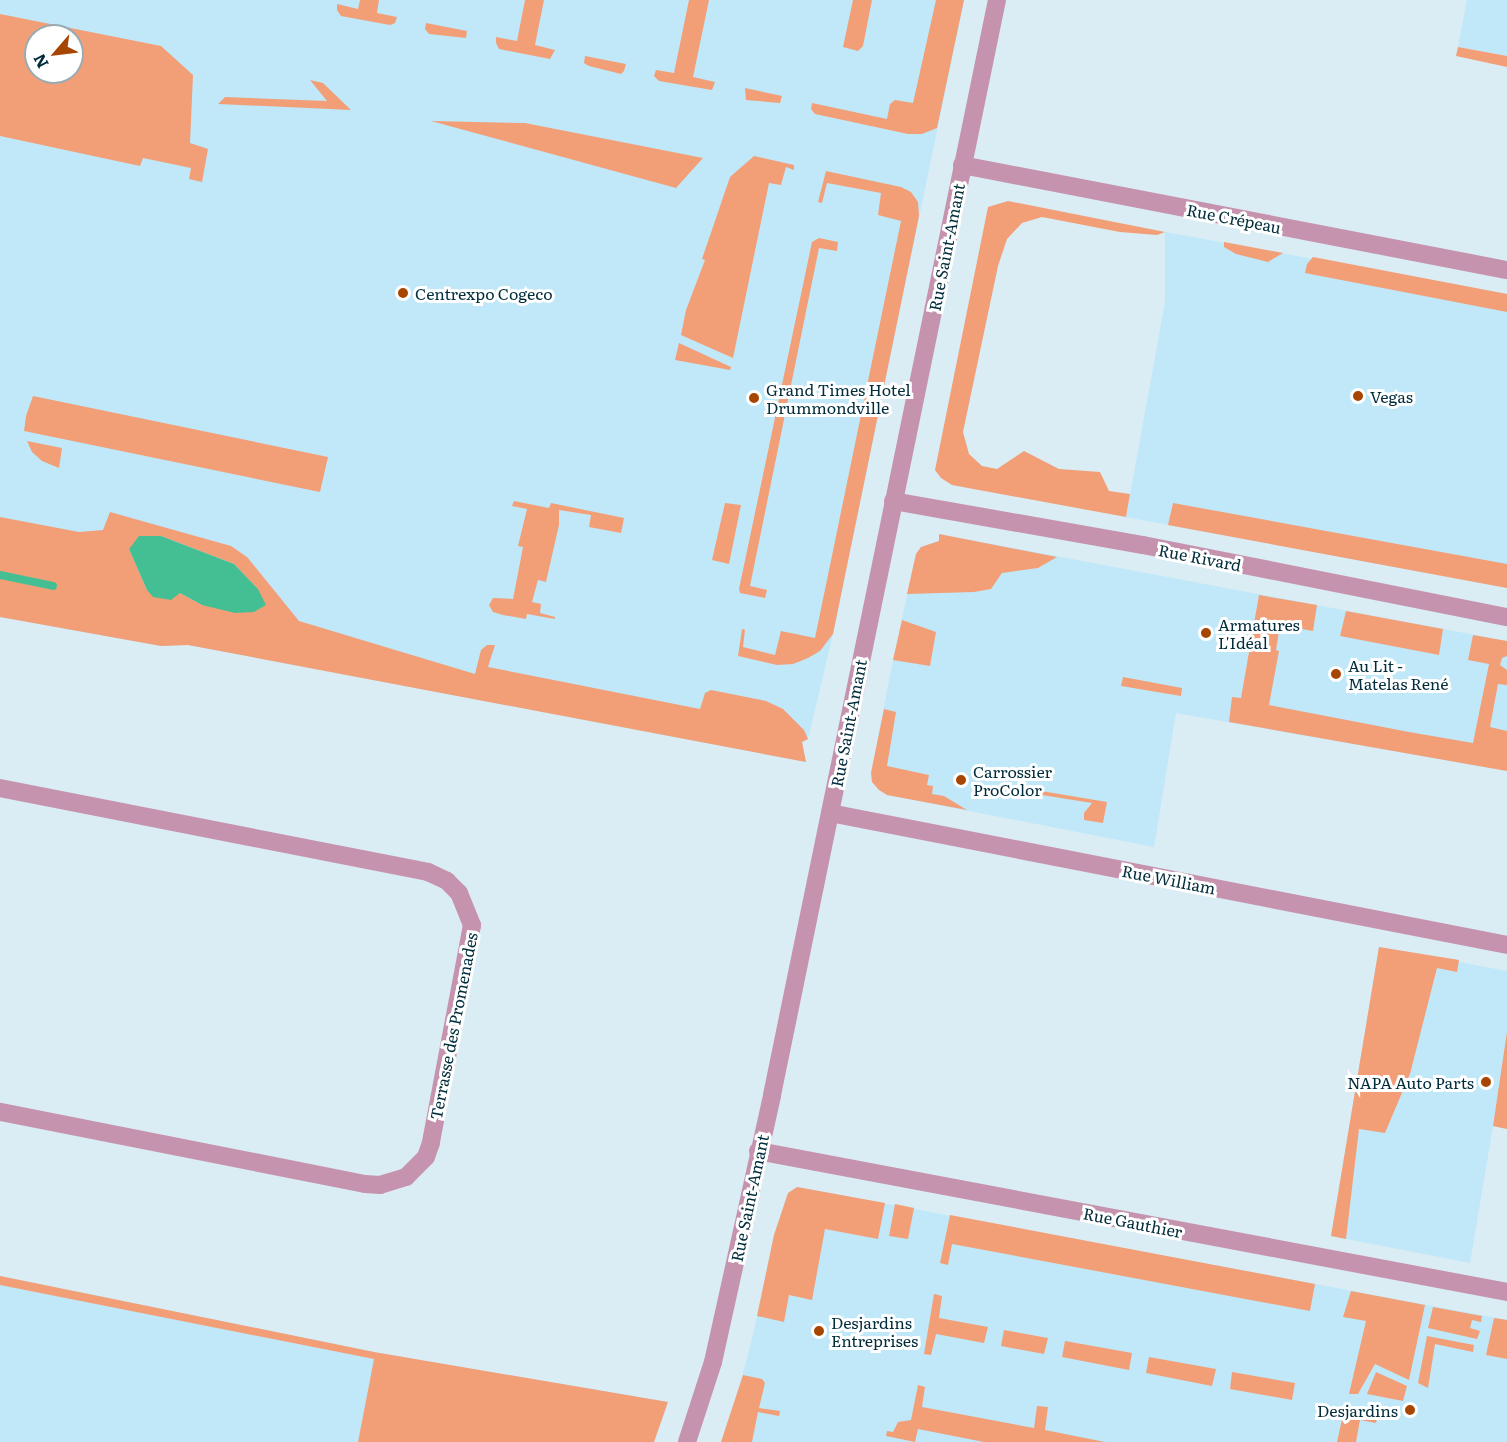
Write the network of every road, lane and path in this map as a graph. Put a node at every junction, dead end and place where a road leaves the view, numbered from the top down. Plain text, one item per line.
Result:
1 (997, 0) edge
2 (962, 165) junction
3 (1507, 270) edge
4 (893, 501) junction
5 (1507, 617) edge
6 (0, 788) edge
7 (830, 813) junction
8 (1507, 945) edge
9 (0, 1112) edge
10 (758, 1151) junction
11 (1507, 1293) edge
12 (687, 1442) edge

1 - 2 street, Rue Saint-Amant
2 - 3 street, Rue Crépeau
2 - 4 street, Rue Saint-Amant
4 - 5 street, Rue Rivard
4 - 7 street, Rue Saint-Amant
6 - 9 street, Terrasse des Promenades
7 - 8 street, Rue William
7 - 10 street, Rue Saint-Amant
10 - 11 street, Rue Gauthier
10 - 12 street, Rue Saint-Amant

